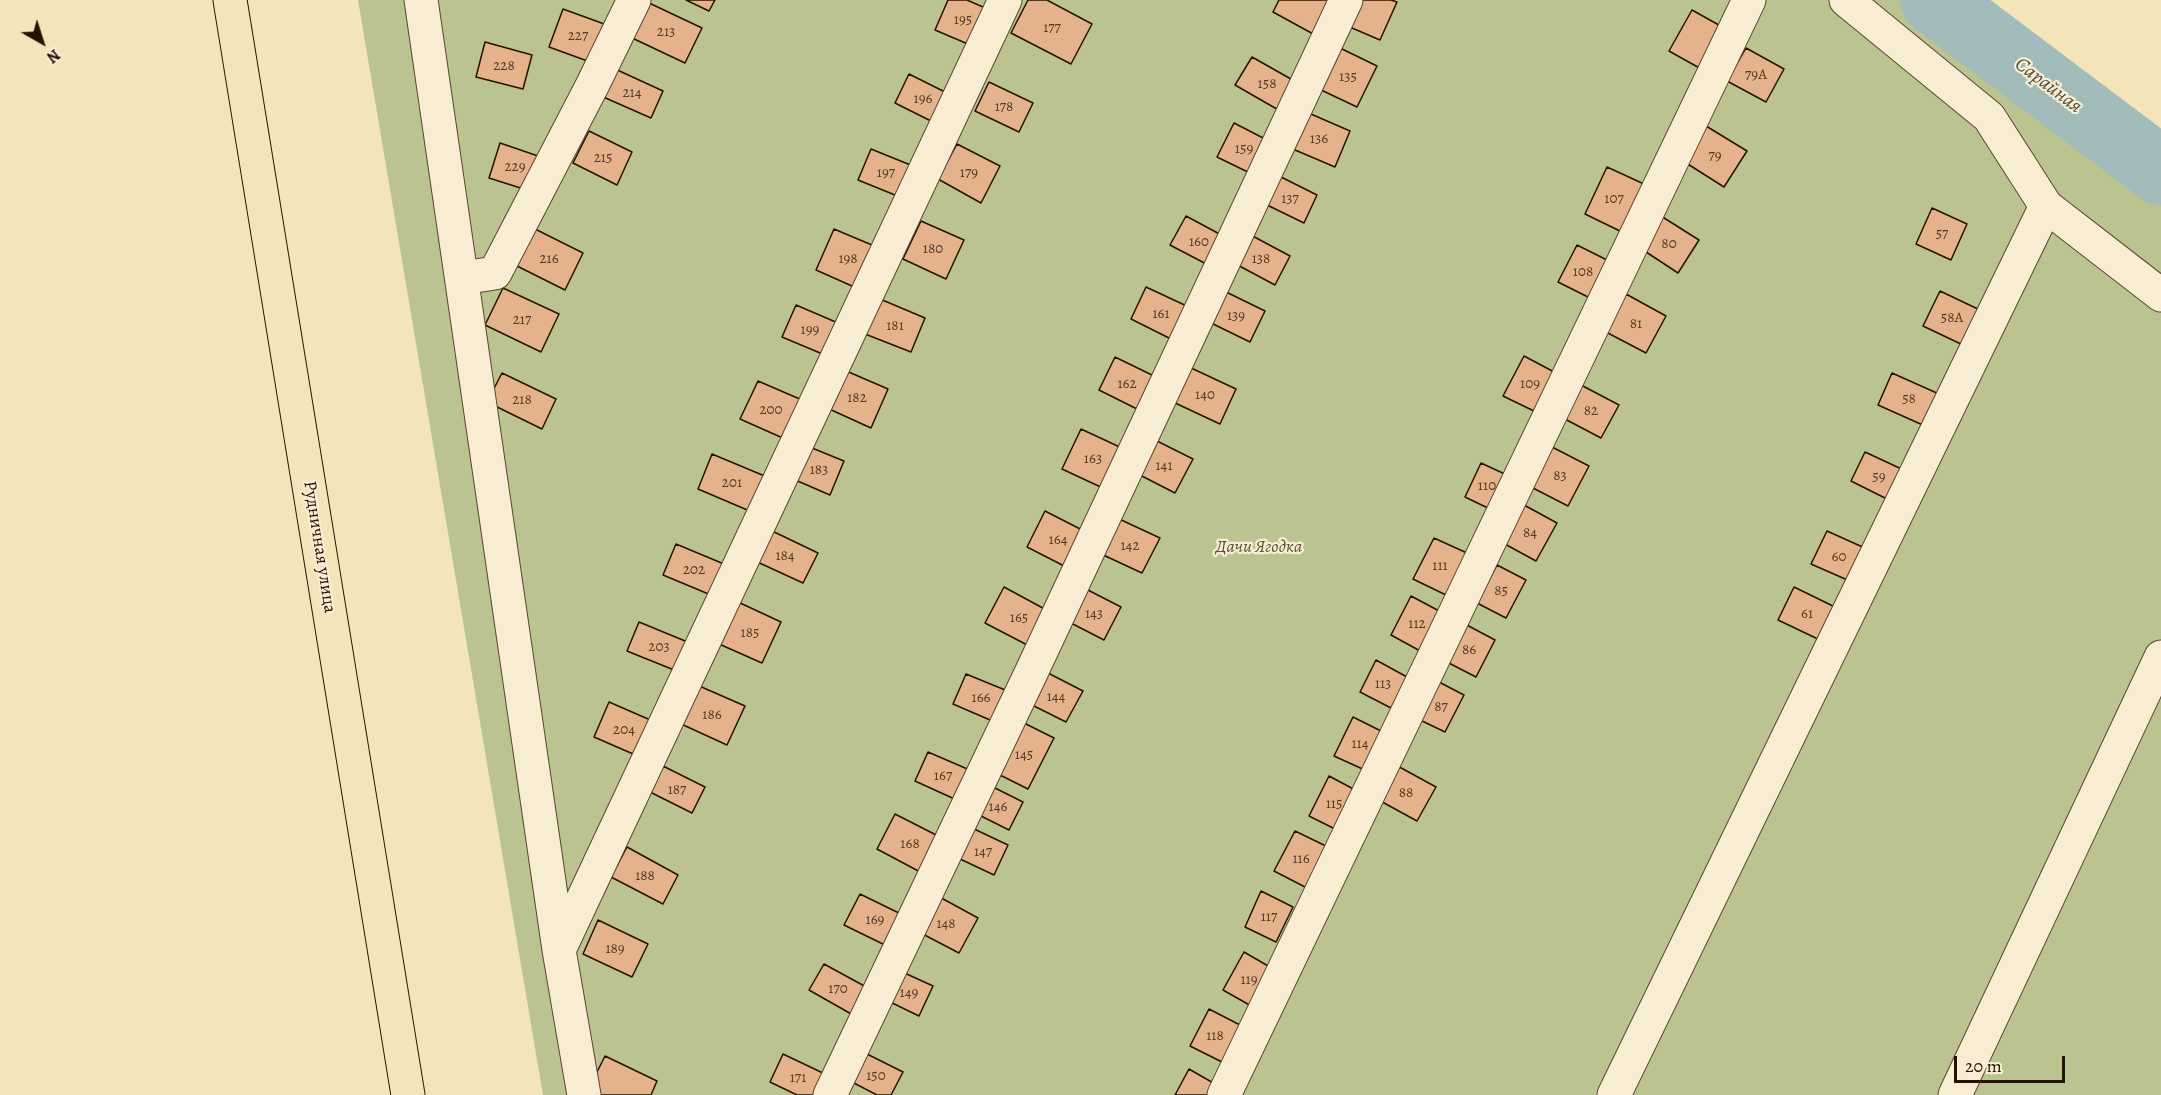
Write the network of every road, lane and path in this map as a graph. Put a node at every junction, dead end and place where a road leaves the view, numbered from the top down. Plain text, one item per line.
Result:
1 (231, 0) edge
2 (421, 0) edge
3 (633, 0) edge
4 (1005, 0) edge
5 (1346, 0) edge
6 (1749, 0) edge
7 (1846, 0) edge
8 (2046, 206) junction
9 (462, 278) junction
10 (2161, 295) edge
11 (2161, 657) edge
12 (559, 950) junction
13 (408, 1095) edge
14 (584, 1095) edge
15 (830, 1095) edge
16 (1224, 1095) edge
17 (1614, 1095) edge
18 (1955, 1095) edge

1 - 13 highway, Рудничная улица
2 - 9 lane
3 - 9 lane
4 - 12 lane
5 - 15 lane
6 - 16 lane
7 - 8 lane
8 - 10 lane
8 - 17 lane
9 - 12 lane
11 - 18 lane
12 - 14 lane

